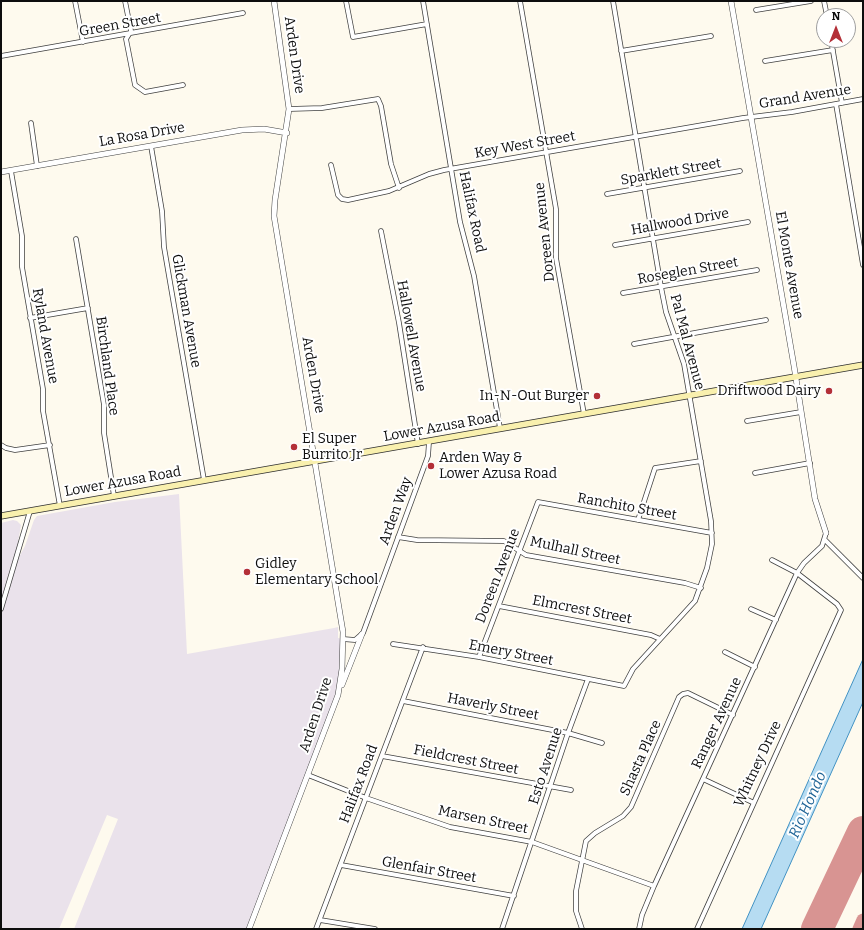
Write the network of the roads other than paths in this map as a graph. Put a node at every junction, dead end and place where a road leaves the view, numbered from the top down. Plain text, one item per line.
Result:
1 (75, 1) edge
2 (126, 1) edge
3 (274, 1) edge
4 (346, 1) edge
5 (424, 1) edge
6 (520, 1) edge
7 (613, 1) edge
8 (731, 1) edge
9 (811, 1) edge
10 (756, 10) dead end
11 (243, 13) dead end
12 (427, 24) junction
13 (129, 35) junction
14 (711, 36) dead end
15 (83, 42) junction
16 (833, 50) joint
17 (621, 51) junction
18 (1, 56) edge
19 (765, 61) dead end
20 (183, 86) dead end
21 (863, 99) edge
22 (842, 103) junction
23 (836, 104) junction
24 (289, 109) junction
25 (751, 116) junction
26 (31, 123) dead end
27 (287, 133) junction
28 (636, 137) junction
29 (151, 146) junction
30 (546, 152) junction
31 (331, 165) dead end
32 (37, 166) junction
33 (451, 168) junction
34 (11, 171) junction
35 (740, 171) dead end
36 (1, 172) edge
37 (644, 187) junction
38 (399, 188) junction
39 (607, 194) dead end
40 (748, 222) dead end
41 (381, 231) dead end
42 (653, 237) junction
43 (76, 239) dead end
44 (615, 245) dead end
45 (863, 264) edge
46 (757, 270) dead end
47 (661, 287) junction
48 (623, 293) dead end
49 (88, 308) junction
50 (30, 318) junction
51 (766, 320) dead end
52 (675, 336) junction
53 (634, 344) dead end
54 (863, 365) edge
55 (796, 376) junction
56 (690, 396) junction
57 (801, 412) junction
58 (584, 414) junction
59 (747, 421) dead end
60 (500, 428) junction
61 (429, 442) junction
62 (418, 444) junction
63 (1, 445) edge
64 (50, 445) junction
65 (315, 461) junction
66 (701, 461) junction
67 (810, 463) junction
68 (755, 473) dead end
69 (204, 480) junction
70 (114, 496) junction
71 (538, 502) joint
72 (60, 506) junction
73 (30, 511) junction
74 (1, 516) edge
75 (638, 520) junction
76 (826, 532) joint
77 (712, 533) junction
78 (398, 537) junction
79 (825, 540) junction
80 (520, 550) junction
81 (772, 560) dead end
82 (797, 573) junction
83 (863, 578) edge
84 (700, 588) junction
85 (499, 606) junction
86 (751, 608) dead end
87 (1, 609) edge
88 (776, 620) junction
89 (362, 634) junction
90 (343, 640) junction
91 (660, 640) junction
92 (393, 644) dead end
93 (423, 647) junction
94 (725, 652) dead end
95 (479, 657) junction
96 (755, 667) junction
97 (588, 679) junction
98 (624, 686) joint
99 (338, 695) junction
100 (403, 701) junction
101 (733, 715) junction
102 (568, 733) junction
103 (602, 743) dead end
104 (382, 756) junction
105 (308, 775) junction
106 (703, 779) junction
107 (550, 787) junction
108 (571, 790) dead end
109 (366, 798) junction
110 (752, 802) junction
111 (532, 842) junction
112 (581, 858) junction
113 (341, 865) junction
114 (654, 886) junction
115 (514, 896) junction
116 (320, 920) junction
117 (250, 929) edge
118 (316, 929) edge
119 (375, 929) edge
120 (502, 929) edge
121 (582, 929) edge
122 (639, 929) edge
123 (696, 929) edge

1 - 15 street
2 - 13 street
3 - 24 street, Arden Drive
4 - 12 street
5 - 12 street, Halifax Road
6 - 30 street, Doreen Avenue
7 - 17 street, Pal Mal Avenue
8 - 25 street, El Monte Avenue
9 - 10 street
11 - 13 street, Green Street
12 - 33 street, Halifax Road
13 - 15 street, Green Street
13 - 20 street
14 - 17 street
15 - 18 street, Green Street
16 - 19 street
16 - 22 street
17 - 28 street, Pal Mal Avenue
21 - 22 street, Grand Avenue
22 - 23 street, Grand Avenue
23 - 25 street, Grand Avenue
23 - 45 street
24 - 27 street, Arden Drive
24 - 38 street
25 - 28 street, Key West Street
25 - 55 street, El Monte Avenue
26 - 32 street
27 - 29 street, La Rosa Drive
27 - 65 street, Arden Drive
28 - 30 street, Key West Street
28 - 37 street, Pal Mal Avenue
29 - 32 street, La Rosa Drive
29 - 69 street, Glickman Avenue
30 - 33 street, Key West Street
30 - 58 street, Doreen Avenue
31 - 38 street, Key West Street
32 - 34 street, La Rosa Drive
33 - 38 street, Key West Street
33 - 60 street, Halifax Road
34 - 36 street, La Rosa Drive
34 - 50 street, Ryland Avenue
35 - 37 street, Sparklett Street
37 - 39 street, Sparklett Street
37 - 42 street, Pal Mal Avenue
40 - 42 street, Hallwood Drive
41 - 62 street, Hallowell Avenue
42 - 44 street, Hallwood Drive
42 - 47 street, Pal Mal Avenue
43 - 49 street, Birchland Place
46 - 47 street, Roseglen Street
47 - 48 street, Roseglen Street
47 - 52 street, Pal Mal Avenue
49 - 50 street
49 - 70 street, Birchland Place
50 - 64 street, Ryland Avenue
51 - 52 street
52 - 53 street
52 - 56 street, Pal Mal Avenue
54 - 55 main road, Lower Azusa Road
55 - 56 main road, Lower Azusa Road
55 - 57 street, El Monte Avenue
56 - 58 main road, Lower Azusa Road
56 - 66 street, Pal Mal Avenue
57 - 59 street
57 - 67 street, El Monte Avenue
58 - 60 main road, Lower Azusa Road
60 - 61 main road, Lower Azusa Road
61 - 62 main road, Lower Azusa Road
61 - 78 street, Arden Way
62 - 65 main road, Lower Azusa Road
63 - 64 street
64 - 72 street, Ryland Avenue
65 - 69 main road, Lower Azusa Road
65 - 90 street, Arden Drive
66 - 75 street
66 - 77 street, Pal Mal Avenue
67 - 68 street
67 - 76 street, El Monte Avenue
69 - 70 main road, Lower Azusa Road
70 - 72 main road, Lower Azusa Road
71 - 75 street, Ranchito Street
71 - 80 street, Doreen Avenue
72 - 73 main road, Lower Azusa Road
73 - 74 main road, Lower Azusa Road
73 - 87 street
75 - 77 street, Ranchito Street
76 - 79 street
77 - 84 street, Pal Mal Avenue
78 - 80 street, Mulhall Street
78 - 89 street, Arden Way
79 - 82 street, Ranger Avenue
79 - 83 street
80 - 84 street, Mulhall Street
80 - 85 street, Doreen Avenue
81 - 82 street
82 - 88 street, Ranger Avenue
82 - 110 street, Whitney Drive
84 - 91 street, Pal Mal Avenue
85 - 91 street, Elmcrest Street
85 - 95 street, Doreen Avenue
86 - 88 street
88 - 96 street, Ranger Avenue
89 - 90 street
89 - 99 street
90 - 99 street, Arden Drive
91 - 98 street, Pal Mal Avenue
92 - 93 street, Emery Street
93 - 95 street, Emery Street
93 - 100 street, Halifax Road
94 - 96 street
95 - 97 street, Emery Street
96 - 101 street, Ranger Avenue
97 - 98 street, Emery Street
97 - 102 street, Esto Avenue
99 - 105 street, Arden Drive
100 - 102 street, Haverly Street
100 - 104 street, Halifax Road
101 - 106 street, Ranger Avenue
101 - 112 street, Shasta Place
102 - 103 street, Haverly Street
102 - 107 street, Esto Avenue
104 - 107 street, Fieldcrest Street
104 - 109 street, Halifax Road
105 - 109 street, Marsen Street
105 - 117 street, Arden Drive
106 - 110 street
106 - 114 street, Ranger Avenue
107 - 108 street, Fieldcrest Street
107 - 111 street, Esto Avenue
109 - 111 street, Marsen Street
109 - 113 street, Halifax Road
110 - 123 street, Whitney Drive
111 - 112 street, Marsen Street
111 - 115 street, Esto Avenue
112 - 114 street, Marsen Street
112 - 121 street, Shasta Place
113 - 115 street, Glenfair Street
113 - 116 street, Halifax Road
114 - 122 street, Ranger Avenue
115 - 120 street, Esto Avenue
116 - 118 street, Halifax Road
116 - 119 street

